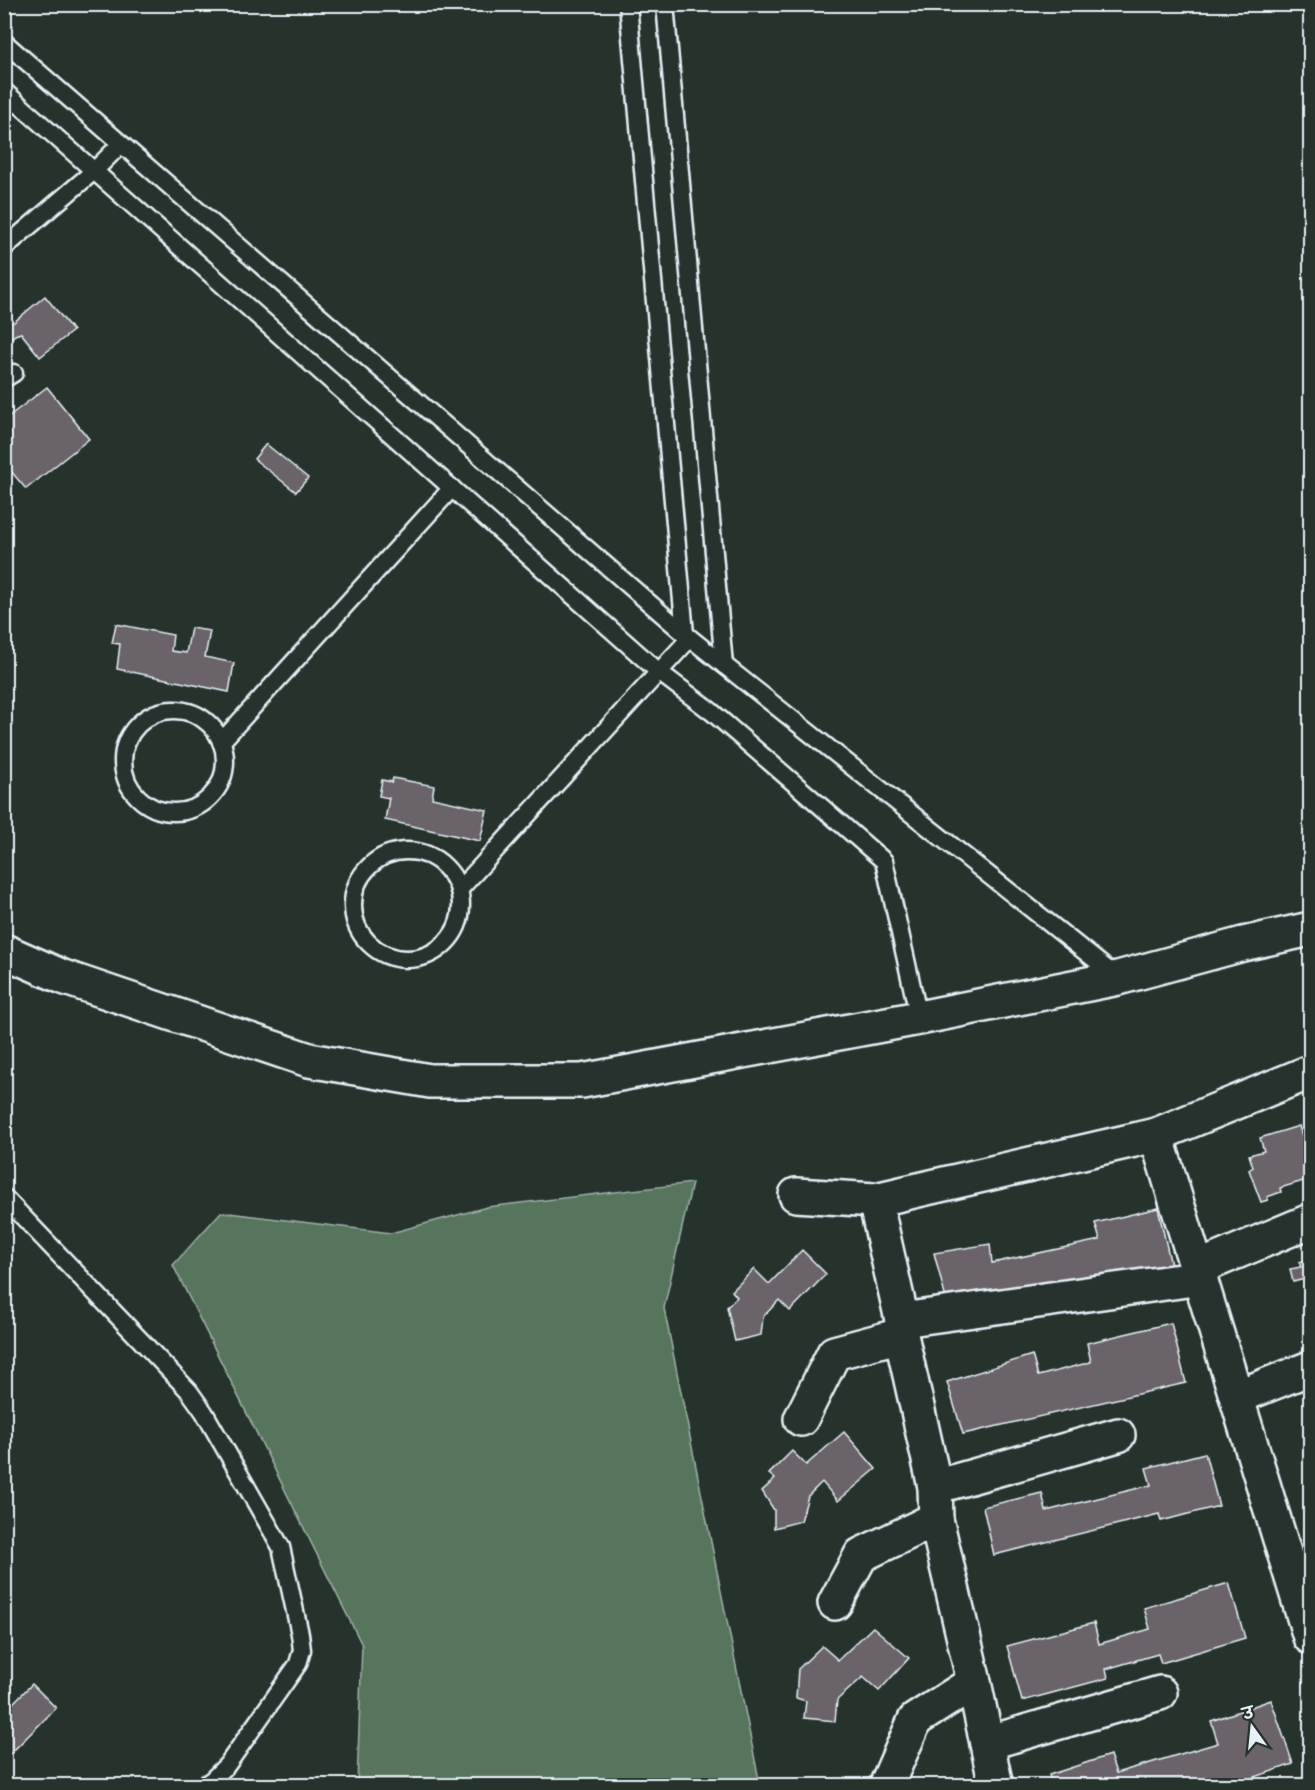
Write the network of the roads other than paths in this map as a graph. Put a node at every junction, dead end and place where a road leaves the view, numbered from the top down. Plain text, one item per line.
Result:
1 (628, 4) edge
2 (665, 4) edge
3 (4, 42) edge
4 (4, 91) edge
5 (121, 144) junction
6 (94, 171) junction
7 (4, 248) edge
8 (452, 488) junction
9 (688, 636) junction
10 (724, 665) junction
11 (659, 672) junction
12 (221, 742) junction
13 (459, 890) junction
14 (1311, 929) edge
15 (4, 951) edge
16 (1118, 978) junction
17 (919, 1018) junction
18 (1311, 1072) edge
19 (1156, 1134) junction
20 (796, 1195) dead end
21 (4, 1197) edge
22 (875, 1200) junction
23 (1311, 1221) edge
24 (1199, 1273) junction
25 (902, 1328) junction
26 (1311, 1368) edge
27 (1237, 1397) junction
28 (801, 1419) dead end
29 (1118, 1435) dead end
30 (935, 1487) junction
31 (936, 1520) junction
32 (835, 1603) dead end
33 (1311, 1637) edge
34 (975, 1682) junction
35 (1160, 1693) dead end
36 (987, 1743) junction
37 (203, 1785) edge
38 (886, 1785) edge
39 (996, 1785) edge

1 - 9 lane
2 - 10 lane
3 - 5 lane
4 - 6 lane
5 - 6 lane
5 - 9 lane
6 - 7 lane
6 - 8 lane
8 - 11 lane
8 - 12 lane
9 - 10 lane
9 - 11 lane
10 - 16 lane
11 - 13 lane
11 - 17 lane
12 - 12 lane
13 - 13 lane
14 - 16 street
15 - 17 street
16 - 17 street
18 - 19 street
19 - 22 street
19 - 24 street
20 - 22 street
21 - 37 lane
22 - 25 street
23 - 24 street
24 - 25 street
24 - 27 street
25 - 28 street
25 - 30 street
26 - 27 street
27 - 33 street
29 - 30 street
30 - 31 street
31 - 32 street
31 - 34 street
34 - 36 street
34 - 38 street
35 - 36 street
36 - 39 street

